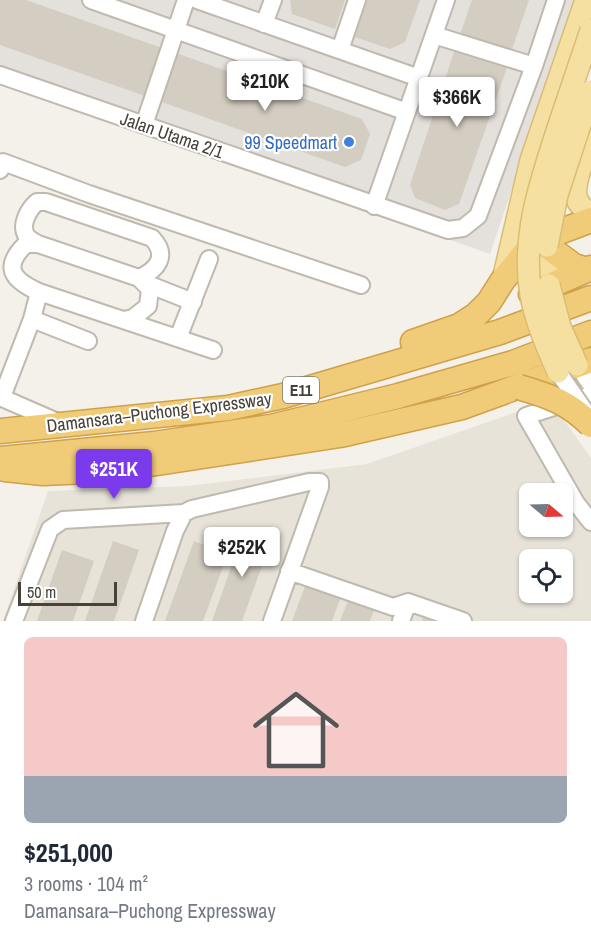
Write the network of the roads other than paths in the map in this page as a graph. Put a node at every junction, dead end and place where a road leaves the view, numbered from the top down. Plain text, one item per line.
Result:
1 (91, 0) edge
2 (186, 0) edge
3 (197, 0) edge
4 (273, 0) edge
5 (357, 0) edge
6 (446, 0) edge
7 (556, 0) edge
8 (586, 0) edge
9 (264, 24) junction
10 (176, 30) junction
11 (591, 30) edge
12 (434, 35) junction
13 (340, 50) junction
14 (534, 66) junction
15 (0, 75) edge
16 (419, 78) junction
17 (591, 91) edge
18 (407, 112) junction
19 (144, 125) junction
20 (591, 135) edge
21 (531, 160) junction
22 (1, 164) edge
23 (581, 171) junction
24 (374, 206) junction
25 (591, 214) edge
26 (591, 220) edge
27 (38, 244) junction
28 (547, 246) junction
29 (209, 259) dead end
30 (589, 269) edge
31 (142, 280) junction
32 (503, 280) junction
33 (361, 285) dead end
34 (540, 290) junction
35 (39, 292) junction
36 (591, 298) edge
37 (193, 302) junction
38 (32, 319) junction
39 (124, 320) junction
40 (591, 333) edge
41 (178, 338) junction
42 (88, 341) dead end
43 (213, 350) dead end
44 (579, 371) edge
45 (519, 387) junction
46 (295, 391) junction
47 (591, 395) edge
48 (1, 397) edge
49 (591, 420) edge
50 (65, 425) junction
51 (591, 425) edge
52 (0, 431) edge
53 (0, 459) edge
54 (0, 469) edge
55 (184, 513) junction
56 (591, 522) edge
57 (289, 571) junction
58 (408, 602) junction
59 (14, 621) edge
60 (144, 621) edge
61 (272, 621) edge
62 (401, 621) edge
63 (464, 621) edge

1 - 10 street
2 - 10 street
3 - 9 street
4 - 9 street
5 - 13 street
6 - 12 street
7 - 14 street
8 - 21 main road
9 - 13 street
10 - 18 street
10 - 19 street
11 - 34 main road, bridge
12 - 14 street
12 - 16 street
13 - 16 street
14 - 24 street, Jalan Utama 2/1
15 - 19 street, Jalan Utama 2/1
16 - 18 street
17 - 28 main road, bridge
18 - 24 street
19 - 24 street, Jalan Utama 2/1
20 - 23 main road
21 - 23 main road
21 - 32 main road
22 - 33 street
23 - 25 main road
26 - 32 highway
27 - 31 street
27 - 31 street
27 - 35 street
28 - 30 highway
28 - 34 main road
29 - 37 street
30 - 34 highway
31 - 37 street
31 - 39 street
32 - 46 highway
34 - 44 main road, bridge
35 - 38 street
35 - 39 street
36 - 46 highway, Damansara–Puchong Expressway / E11
37 - 41 street
38 - 42 street
38 - 48 street
39 - 41 street
40 - 53 highway, Damansara–Puchong Expressway / E11
41 - 43 street
44 - 45 highway
44 - 49 street, bridge
45 - 51 highway, bridge
45 - 54 highway
46 - 50 highway, Damansara–Puchong Expressway / E11
47 - 56 street
48 - 50 street
50 - 52 highway, Damansara–Puchong Expressway / E11
55 - 57 street
55 - 59 street
55 - 60 street
57 - 58 street
57 - 61 street
58 - 62 street
58 - 63 street

